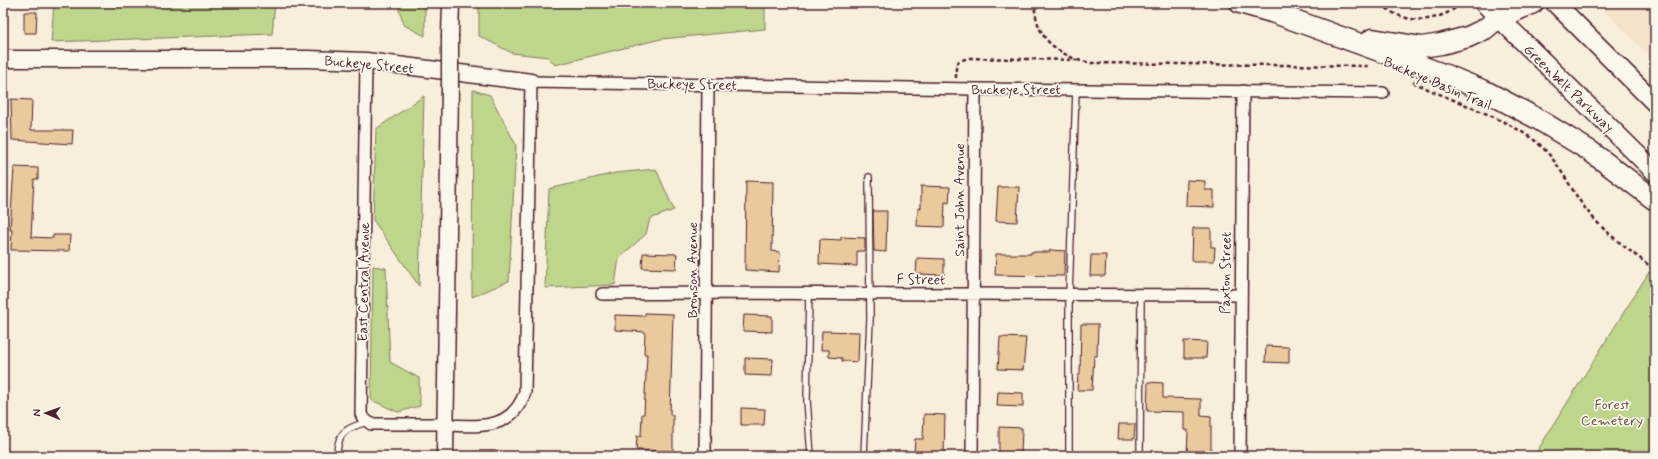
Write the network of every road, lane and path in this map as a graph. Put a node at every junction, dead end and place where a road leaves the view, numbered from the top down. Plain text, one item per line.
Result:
1 (451, 3) edge
2 (1034, 3) edge
3 (1240, 3) edge
4 (1381, 3) edge
5 (1462, 3) edge
6 (1484, 3) edge
7 (1533, 3) edge
8 (1555, 3) edge
9 (1272, 12) junction
10 (1499, 19) junction
11 (3, 59) edge
12 (1077, 60) junction
13 (366, 61) junction
14 (1376, 68) dead end
15 (1408, 80) dead end
16 (531, 82) junction
17 (708, 84) junction
18 (956, 88) junction
19 (975, 89) junction
20 (1076, 90) junction
21 (1243, 91) junction
22 (1383, 93) dead end
23 (1655, 103) edge
24 (1655, 172) edge
25 (870, 177) dead end
26 (1655, 200) edge
27 (1655, 270) edge
28 (707, 293) junction
29 (809, 293) junction
30 (870, 293) junction
31 (602, 294) dead end
32 (973, 295) junction
33 (1069, 295) junction
34 (1141, 295) junction
35 (1240, 295) junction
36 (368, 422) junction
37 (445, 424) junction
38 (337, 456) edge
39 (445, 456) edge
40 (705, 456) edge
41 (811, 456) edge
42 (864, 456) edge
43 (972, 456) edge
44 (1069, 456) edge
45 (1140, 456) edge
46 (1240, 456) edge

1 - 37 street, bridge
2 - 12 path, Buckeye Basin Trail
3 - 9 highway
4 - 5 path
6 - 10 main road, Greenbelt Parkway
7 - 10 highway
8 - 23 main road
9 - 10 highway
9 - 26 highway
10 - 24 main road, Greenbelt Parkway
11 - 13 street, Buckeye Street
12 - 14 path, Buckeye Basin Trail
12 - 18 path, Buckeye Basin Trail
13 - 16 street, Buckeye Street
13 - 36 street, East Central Avenue
15 - 27 path, Buckeye Basin Trail
16 - 17 street, Buckeye Street
16 - 37 street
17 - 18 street, Buckeye Street
17 - 28 street, Bronson Avenue
18 - 19 street, Buckeye Street
19 - 20 street, Buckeye Street
19 - 32 street, Saint John Avenue
20 - 21 street, Buckeye Street
20 - 33 lane
21 - 22 street, Buckeye Street
21 - 35 street, Paxton Street
25 - 30 lane
28 - 29 street, F Street
28 - 31 street, F Street
28 - 40 street, Bronson Avenue
29 - 30 street, F Street
29 - 41 lane
30 - 32 street, F Street
30 - 42 lane
32 - 33 street, F Street
32 - 43 street, Saint John Avenue
33 - 34 street, F Street
33 - 44 lane
34 - 35 street, F Street
34 - 45 lane
35 - 46 street, Paxton Street
36 - 37 street
36 - 38 lane
37 - 39 street

